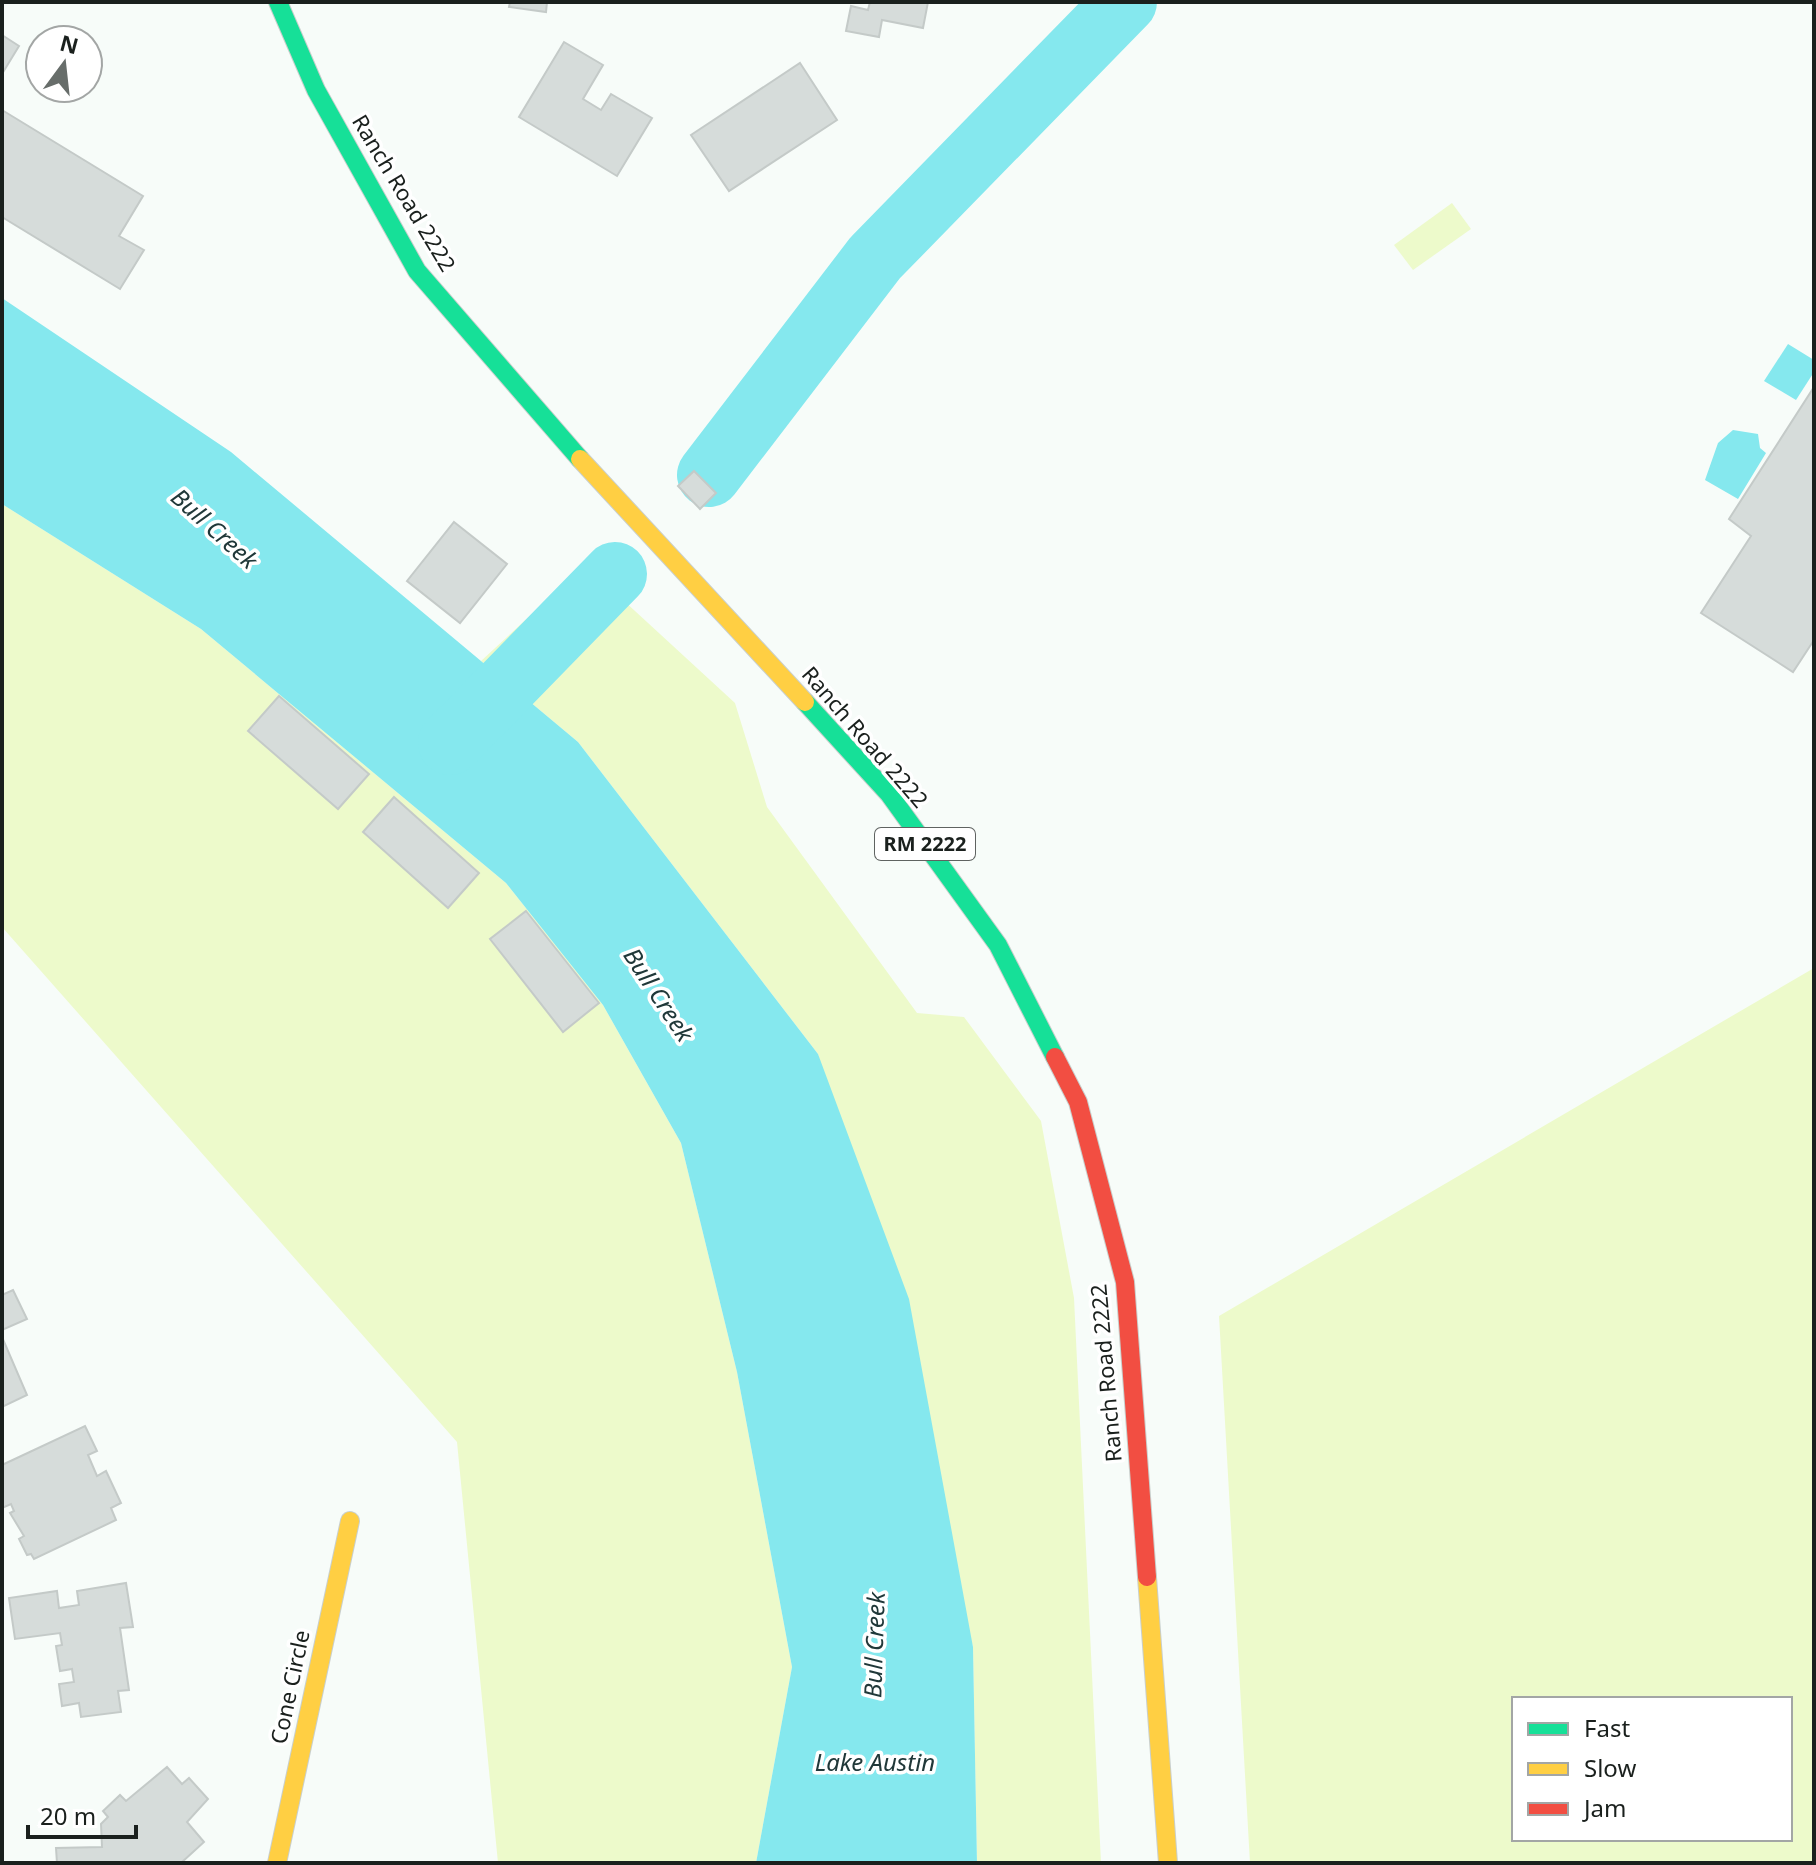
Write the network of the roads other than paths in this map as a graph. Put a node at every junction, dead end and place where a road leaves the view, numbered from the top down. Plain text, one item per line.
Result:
1 (278, 2) edge
2 (350, 1521) dead end
3 (277, 1863) edge
4 (1168, 1863) edge

1 - 4 main road, Ranch Road 2222 / RM 2222
2 - 3 main road, Cone Circle

